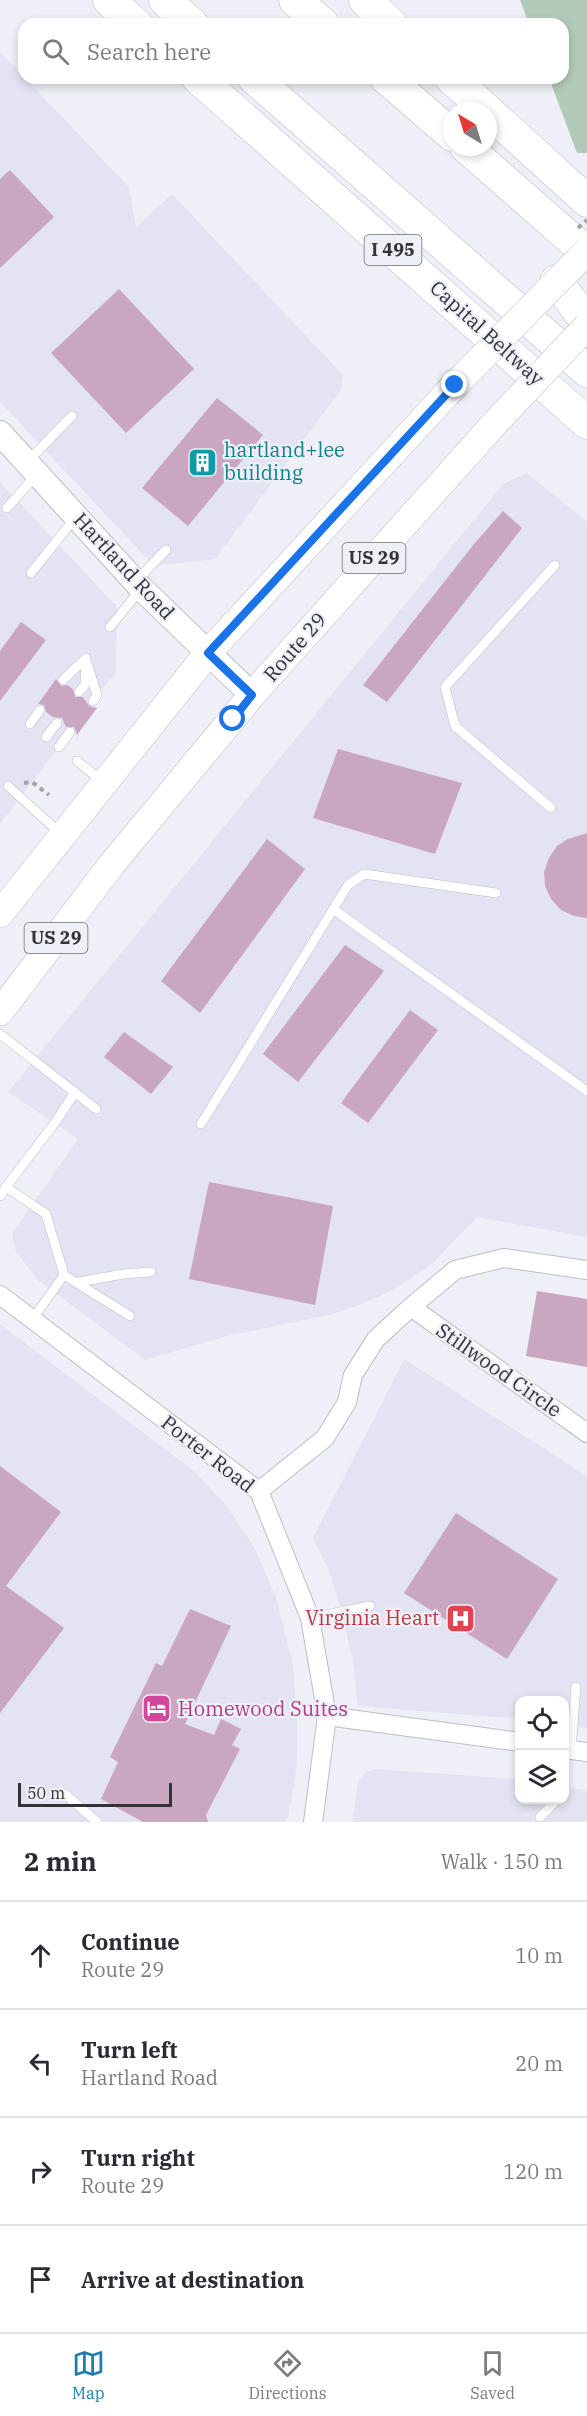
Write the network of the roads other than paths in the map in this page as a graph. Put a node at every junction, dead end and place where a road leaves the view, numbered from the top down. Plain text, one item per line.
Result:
1 (109, 0) edge
2 (165, 0) edge
3 (295, 0) edge
4 (365, 0) edge
5 (129, 18) edge
6 (185, 18) edge
7 (316, 18) edge
8 (384, 18) edge
9 (205, 84) edge
10 (261, 84) edge
11 (393, 84) edge
12 (458, 84) edge
13 (478, 102) edge
14 (497, 119) edge
15 (443, 127) edge
16 (476, 156) edge
17 (587, 201) edge
18 (587, 252) edge
19 (556, 281) junction
20 (587, 300) edge
21 (587, 324) edge
22 (587, 371) edge
23 (72, 416) dead end
24 (587, 423) edge
25 (0, 433) edge
26 (32, 468) junction
27 (7, 508) dead end
28 (76, 516) junction
29 (166, 550) dead end
30 (555, 565) dead end
31 (31, 573) dead end
32 (138, 585) junction
33 (110, 627) dead end
34 (208, 653) junction
35 (86, 658) junction
36 (63, 680) dead end
37 (80, 692) dead end
38 (252, 695) junction
39 (93, 701) dead end
40 (40, 710) dead end
41 (57, 723) dead end
42 (30, 724) dead end
43 (70, 732) dead end
44 (46, 737) dead end
45 (59, 747) dead end
46 (77, 761) dead end
47 (104, 782) junction
48 (8, 786) dead end
49 (551, 808) dead end
50 (62, 835) junction
51 (496, 893) dead end
52 (333, 909) junction
53 (0, 914) edge
54 (0, 1011) edge
55 (0, 1034) edge
56 (587, 1091) edge
57 (75, 1092) junction
58 (96, 1109) dead end
59 (201, 1124) dead end
60 (6, 1187) junction
61 (0, 1196) edge
62 (587, 1270) edge
63 (151, 1272) dead end
64 (64, 1275) junction
65 (79, 1282) junction
66 (0, 1295) edge
67 (411, 1307) junction
68 (130, 1316) dead end
69 (32, 1320) junction
70 (587, 1433) edge
71 (259, 1491) junction
72 (370, 1606) dead end
73 (310, 1618) junction
74 (576, 1687) dead end
75 (327, 1716) junction
76 (515, 1741) edge
77 (574, 1750) edge
78 (65, 1794) dead end
79 (552, 1804) edge
80 (540, 1817) dead end
81 (97, 1822) edge
82 (313, 1822) edge

1 - 5 highway
2 - 6 highway
3 - 7 highway
4 - 8 highway
9 - 24 highway, Capital Beltway / I 495
10 - 22 highway, I 495
11 - 15 highway
12 - 13 highway
14 - 17 highway
16 - 18 highway
18 - 19 main road, US 29, bridge
19 - 20 highway
19 - 21 highway
19 - 34 main road, US 29, bridge
21 - 38 main road, Route 29 / US 29, bridge
23 - 26 lane
25 - 26 street, Hartland Road
26 - 27 lane
26 - 28 street, Hartland Road
28 - 31 lane
28 - 32 street, Hartland Road
29 - 32 lane
30 - 49 lane
32 - 33 lane
32 - 34 street, Hartland Road
34 - 38 street, Hartland Road
34 - 47 main road, US 29
35 - 36 lane
35 - 37 lane
35 - 39 lane
38 - 54 main road, Route 29 / US 29
40 - 42 lane
41 - 44 lane
43 - 45 lane
46 - 47 lane
47 - 50 main road, US 29
48 - 50 lane
50 - 53 main road, US 29
51 - 52 lane
52 - 56 lane
52 - 59 lane
55 - 57 lane
57 - 58 lane
57 - 60 lane
60 - 61 lane
60 - 64 lane
62 - 67 street
63 - 65 lane
64 - 65 lane
64 - 69 lane
65 - 68 lane
66 - 69 street, Porter Road
67 - 70 street, Stillwood Circle
67 - 71 street
69 - 71 street, Porter Road
71 - 73 street, Porter Road
72 - 73 lane
73 - 75 street, Porter Road
74 - 77 lane
75 - 76 street
75 - 82 street, Porter Road
78 - 81 lane
79 - 80 lane

